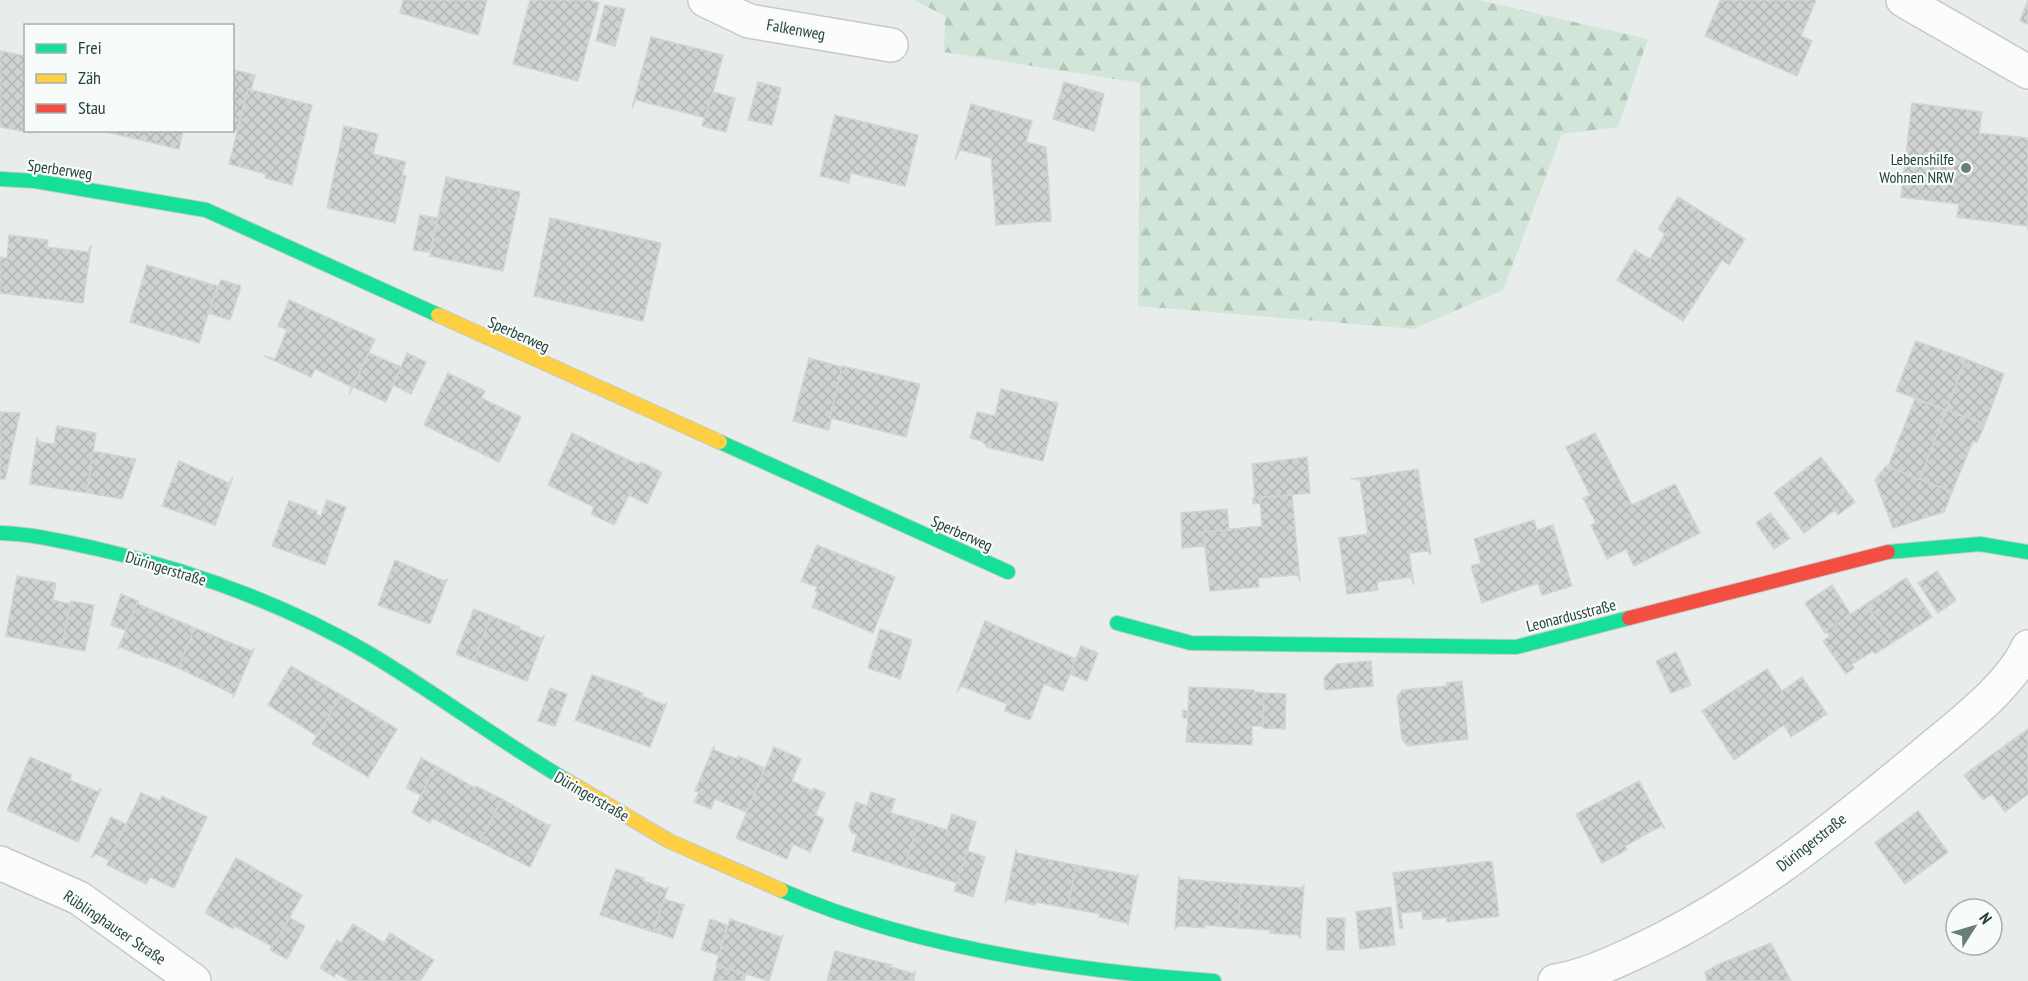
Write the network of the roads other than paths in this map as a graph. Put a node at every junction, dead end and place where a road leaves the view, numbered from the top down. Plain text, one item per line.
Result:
1 (705, 0) edge
2 (1903, 0) edge
3 (891, 45) dead end
4 (2028, 72) edge
5 (0, 179) edge
6 (0, 533) edge
7 (2028, 552) edge
8 (1008, 572) dead end
9 (1117, 623) dead end
10 (2028, 647) edge
11 (0, 864) edge
12 (194, 981) edge
13 (1214, 981) edge
14 (1556, 981) edge

1 - 3 street, Falkenweg
2 - 4 street
5 - 8 street, Sperberweg
6 - 13 street, Düringerstraße
7 - 9 street, Leonardusstraße
10 - 14 street, Düringerstraße
11 - 12 street, Rüblinghauser Straße

